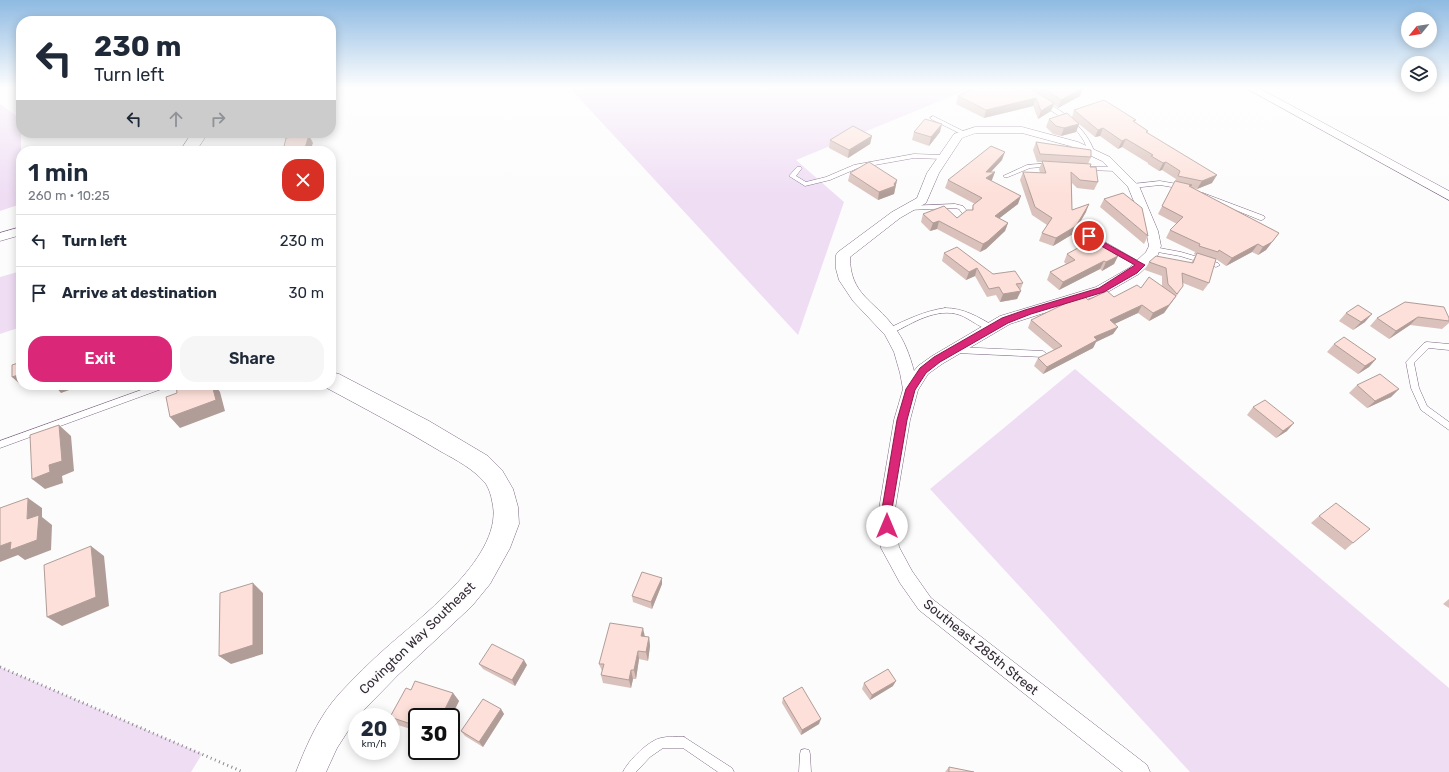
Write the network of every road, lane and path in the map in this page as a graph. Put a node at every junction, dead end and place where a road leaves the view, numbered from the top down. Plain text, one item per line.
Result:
1 (943, 123) edge
2 (1071, 123) edge
3 (1315, 123) edge
4 (965, 134) junction
5 (1091, 150) junction
6 (943, 157) junction
7 (1056, 166) edge
8 (799, 168) dead end
9 (1078, 168) edge
10 (1117, 169) junction
11 (1006, 176) dead end
12 (1133, 186) junction
13 (1190, 189) edge
14 (1197, 192) edge
15 (1449, 196) edge
16 (908, 208) junction
17 (967, 215) edge
18 (1262, 218) dead end
19 (16, 232) edge
20 (1089, 236) dead end
21 (0, 237) edge
22 (1154, 249) junction
23 (1141, 265) junction
24 (1216, 265) edge
25 (991, 328) junction
26 (890, 331) junction
27 (1449, 347) edge
28 (954, 350) junction
29 (1043, 354) edge
30 (336, 383) edge
31 (911, 389) junction
32 (150, 390) edge
33 (1449, 427) edge
34 (0, 444) edge
35 (0, 667) edge
36 (806, 754) dead end
37 (243, 772) edge
38 (311, 772) edge
39 (629, 772) edge
40 (728, 772) edge
41 (805, 772) edge
42 (1140, 772) edge

1 - 4 lane
2 - 5 lane
3 - 15 street
4 - 5 street, Southeast 285th Street
4 - 6 street, Southeast 285th Street
5 - 10 street, Southeast 285th Street
6 - 8 lane
6 - 16 street, Southeast 285th Street
7 - 11 lane
9 - 10 lane
10 - 12 street, Southeast 285th Street
12 - 13 lane
12 - 22 street, Southeast 285th Street
14 - 18 lane
16 - 17 lane
16 - 26 street, Southeast 285th Street
19 - 21 street
20 - 23 lane
22 - 23 street, Southeast 285th Street
22 - 24 lane
23 - 25 street, Southeast 285th Street
25 - 26 lane
25 - 28 street, Southeast 285th Street
26 - 31 street, Southeast 285th Street
27 - 33 lane
28 - 29 lane
28 - 31 street, Southeast 285th Street
30 - 38 street, Covington Way Southeast
31 - 42 street, Southeast 285th Street
32 - 34 lane
35 - 37 path
36 - 41 lane
39 - 40 lane

